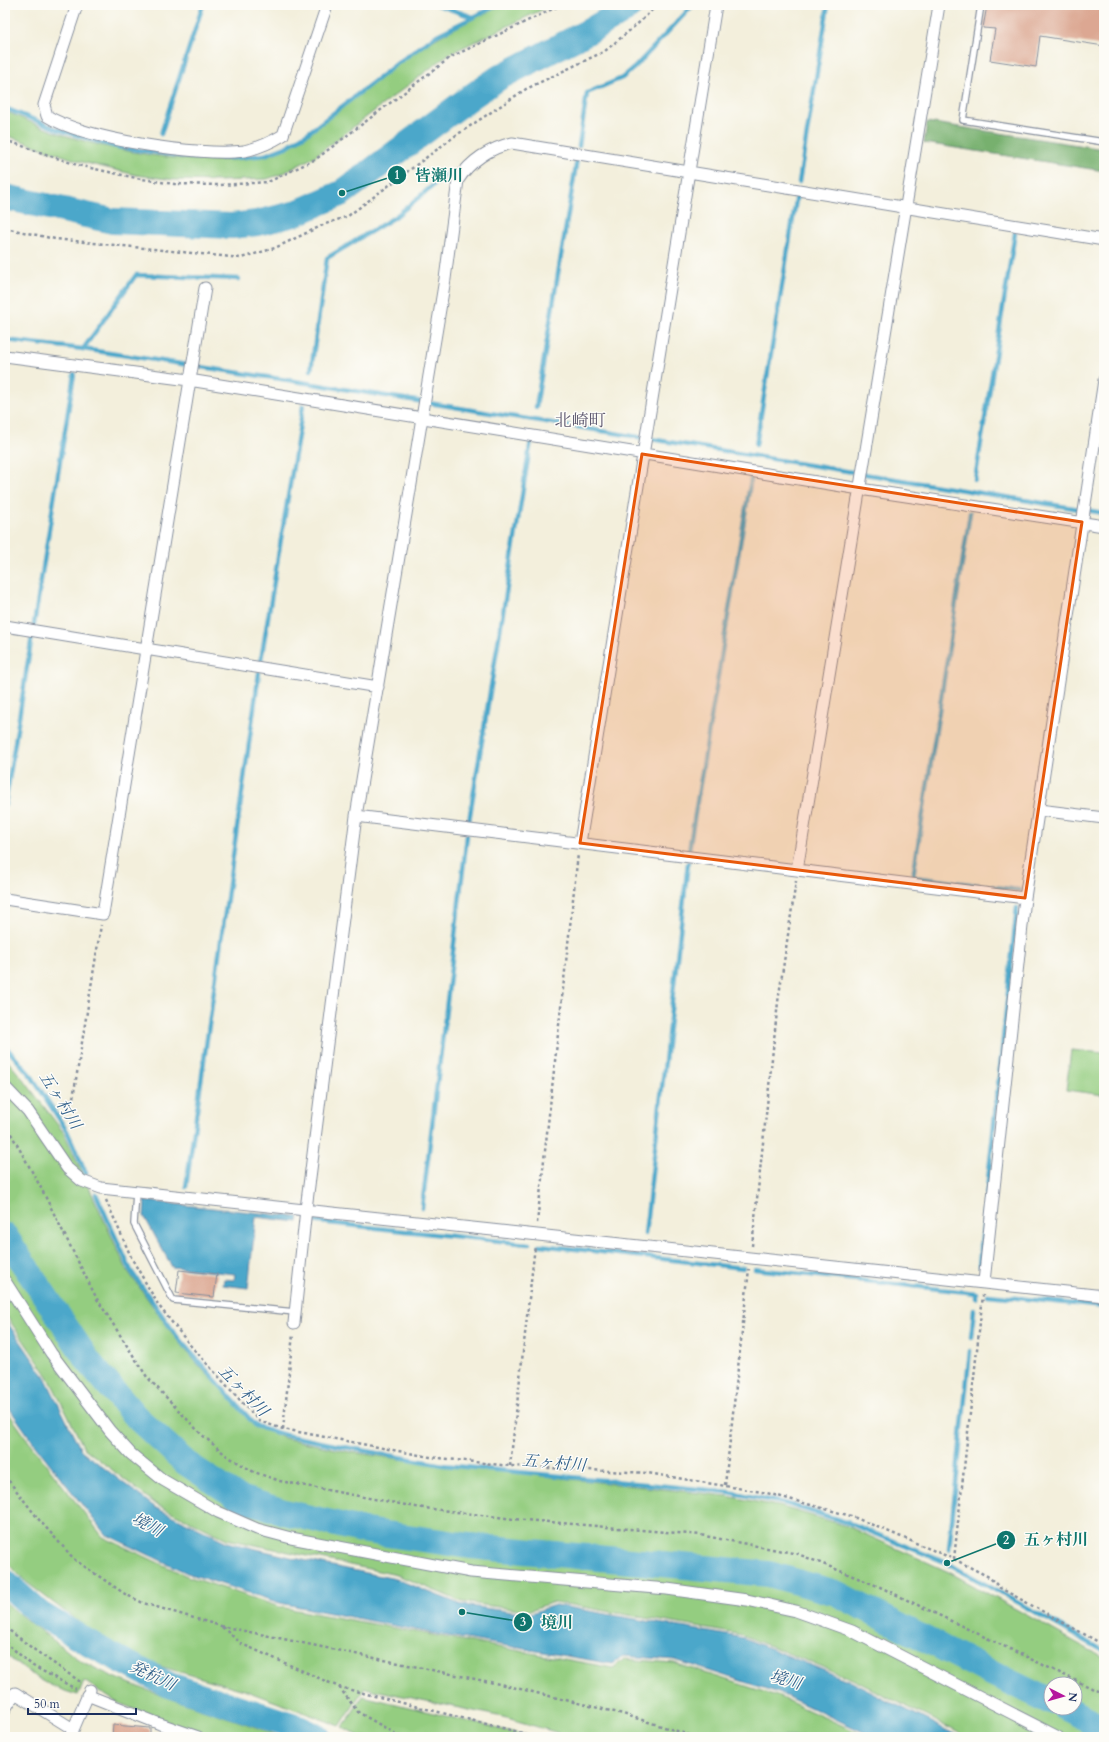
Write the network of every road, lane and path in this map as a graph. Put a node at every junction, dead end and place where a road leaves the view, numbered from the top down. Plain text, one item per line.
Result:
1 (77, 5) edge
2 (327, 5) edge
3 (657, 5) edge
4 (716, 5) edge
5 (939, 5) edge
6 (981, 5) edge
7 (1104, 142) edge
8 (687, 171) junction
9 (906, 208) junction
10 (5, 228) edge
11 (1104, 240) edge
12 (204, 288) dead end
13 (5, 356) edge
14 (190, 376) junction
15 (1104, 380) edge
16 (424, 415) junction
17 (643, 450) junction
18 (860, 485) junction
19 (1082, 520) junction
20 (1104, 526) edge
21 (5, 626) edge
22 (146, 649) junction
23 (378, 687) junction
24 (1039, 810) junction
25 (356, 816) junction
26 (1104, 818) edge
27 (580, 843) junction
28 (797, 870) junction
29 (1025, 898) junction
30 (5, 899) edge
31 (103, 914) junction
32 (5, 1087) edge
33 (63, 1104) dead end
34 (5, 1123) edge
35 (101, 1188) junction
36 (136, 1192) junction
37 (306, 1209) junction
38 (536, 1233) junction
39 (750, 1258) junction
40 (5, 1281) edge
41 (984, 1282) junction
42 (1104, 1296) edge
43 (294, 1318) junction
44 (283, 1429) junction
45 (510, 1466) junction
46 (5, 1476) edge
47 (725, 1485) junction
48 (954, 1559) junction
49 (221, 1626) junction
50 (5, 1627) edge
51 (5, 1642) edge
52 (1104, 1645) edge
53 (339, 1687) junction
54 (89, 1692) junction
55 (1104, 1694) edge
56 (5, 1709) edge
57 (72, 1733) edge
58 (692, 1736) edge
59 (198, 1737) edge
60 (401, 1737) edge
61 (538, 1737) edge
62 (696, 1737) edge
63 (1058, 1737) edge

1 - 2 street
3 - 10 path
4 - 8 street
5 - 9 street
6 - 7 lane
8 - 9 street
8 - 16 street
8 - 17 street
9 - 11 street
9 - 18 street
12 - 14 street
13 - 14 street
14 - 16 street
14 - 22 street
15 - 19 street
16 - 17 street
16 - 23 street
17 - 18 street
17 - 27 street
18 - 19 street
18 - 28 street
19 - 20 street
19 - 24 street
21 - 22 street
22 - 23 street
22 - 31 street
23 - 25 street
24 - 26 street
24 - 29 street
25 - 27 street
25 - 37 street
27 - 28 street
27 - 38 path
28 - 29 street
28 - 39 path
29 - 41 street
30 - 31 street
31 - 33 path
32 - 35 street
34 - 55 path
35 - 36 street
35 - 44 path
36 - 37 street
36 - 43 lane
37 - 38 street
37 - 43 street
38 - 39 street
38 - 45 path
39 - 41 street
39 - 47 path
40 - 63 street
41 - 42 street
41 - 48 path
43 - 44 path
44 - 45 path
45 - 47 path
46 - 49 path
47 - 48 path
48 - 52 path
49 - 53 path
49 - 58 path
50 - 54 path
51 - 54 path
53 - 60 path
53 - 61 path
54 - 57 street
54 - 59 street
56 - 57 street
58 - 62 path

